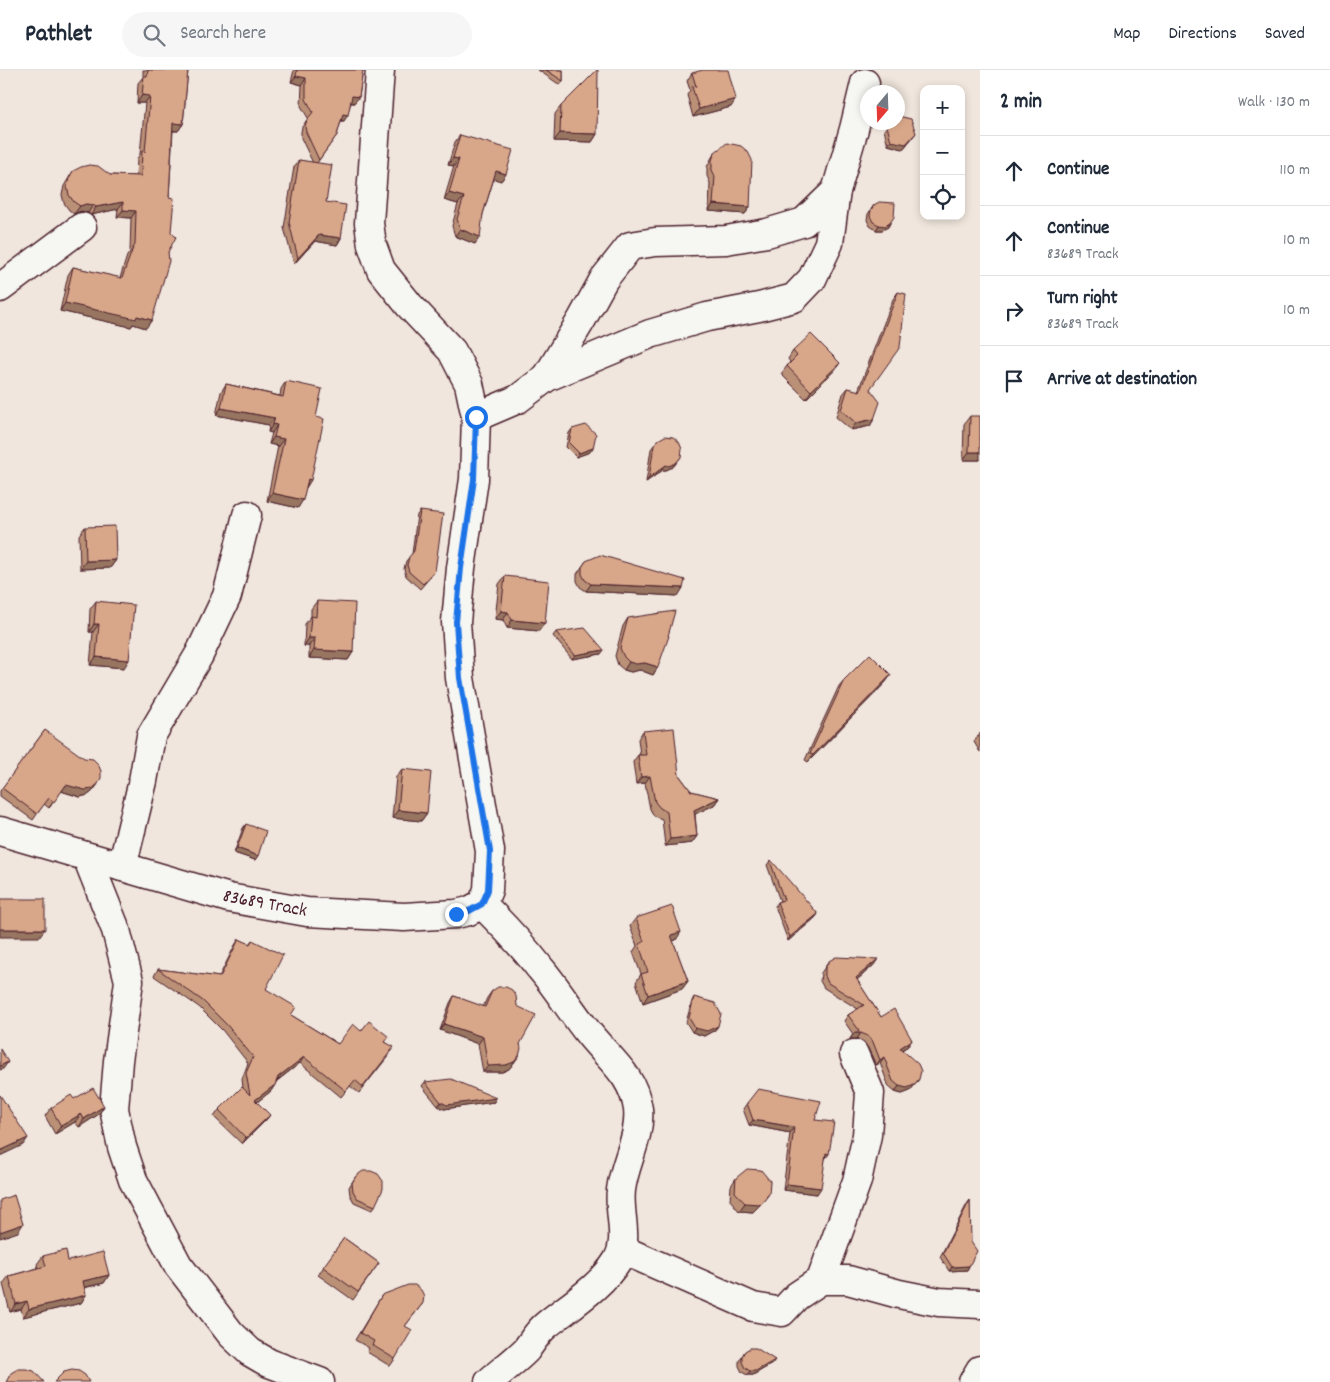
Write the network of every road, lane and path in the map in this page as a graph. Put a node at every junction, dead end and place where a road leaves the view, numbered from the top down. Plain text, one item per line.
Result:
1 (380, 70) edge
2 (865, 83) dead end
3 (836, 191) junction
4 (82, 227) dead end
5 (0, 288) edge
6 (548, 377) junction
7 (476, 417) junction
8 (247, 515) dead end
9 (0, 832) edge
10 (87, 857) junction
11 (122, 867) junction
12 (482, 904) junction
13 (854, 1054) dead end
14 (623, 1250) junction
15 (821, 1280) junction
16 (980, 1304) edge
17 (980, 1370) edge
18 (320, 1382) edge
19 (489, 1382) edge
20 (973, 1382) edge

1 - 7 street
2 - 3 street
3 - 6 street
3 - 6 street
4 - 5 street
6 - 7 street
7 - 12 street
8 - 11 street
9 - 10 street, 83689 Track
10 - 11 street, 83689 Track
10 - 18 street
11 - 12 street, 83689 Track
12 - 14 street
13 - 15 street
14 - 15 street
14 - 19 street
15 - 16 street
17 - 20 street

